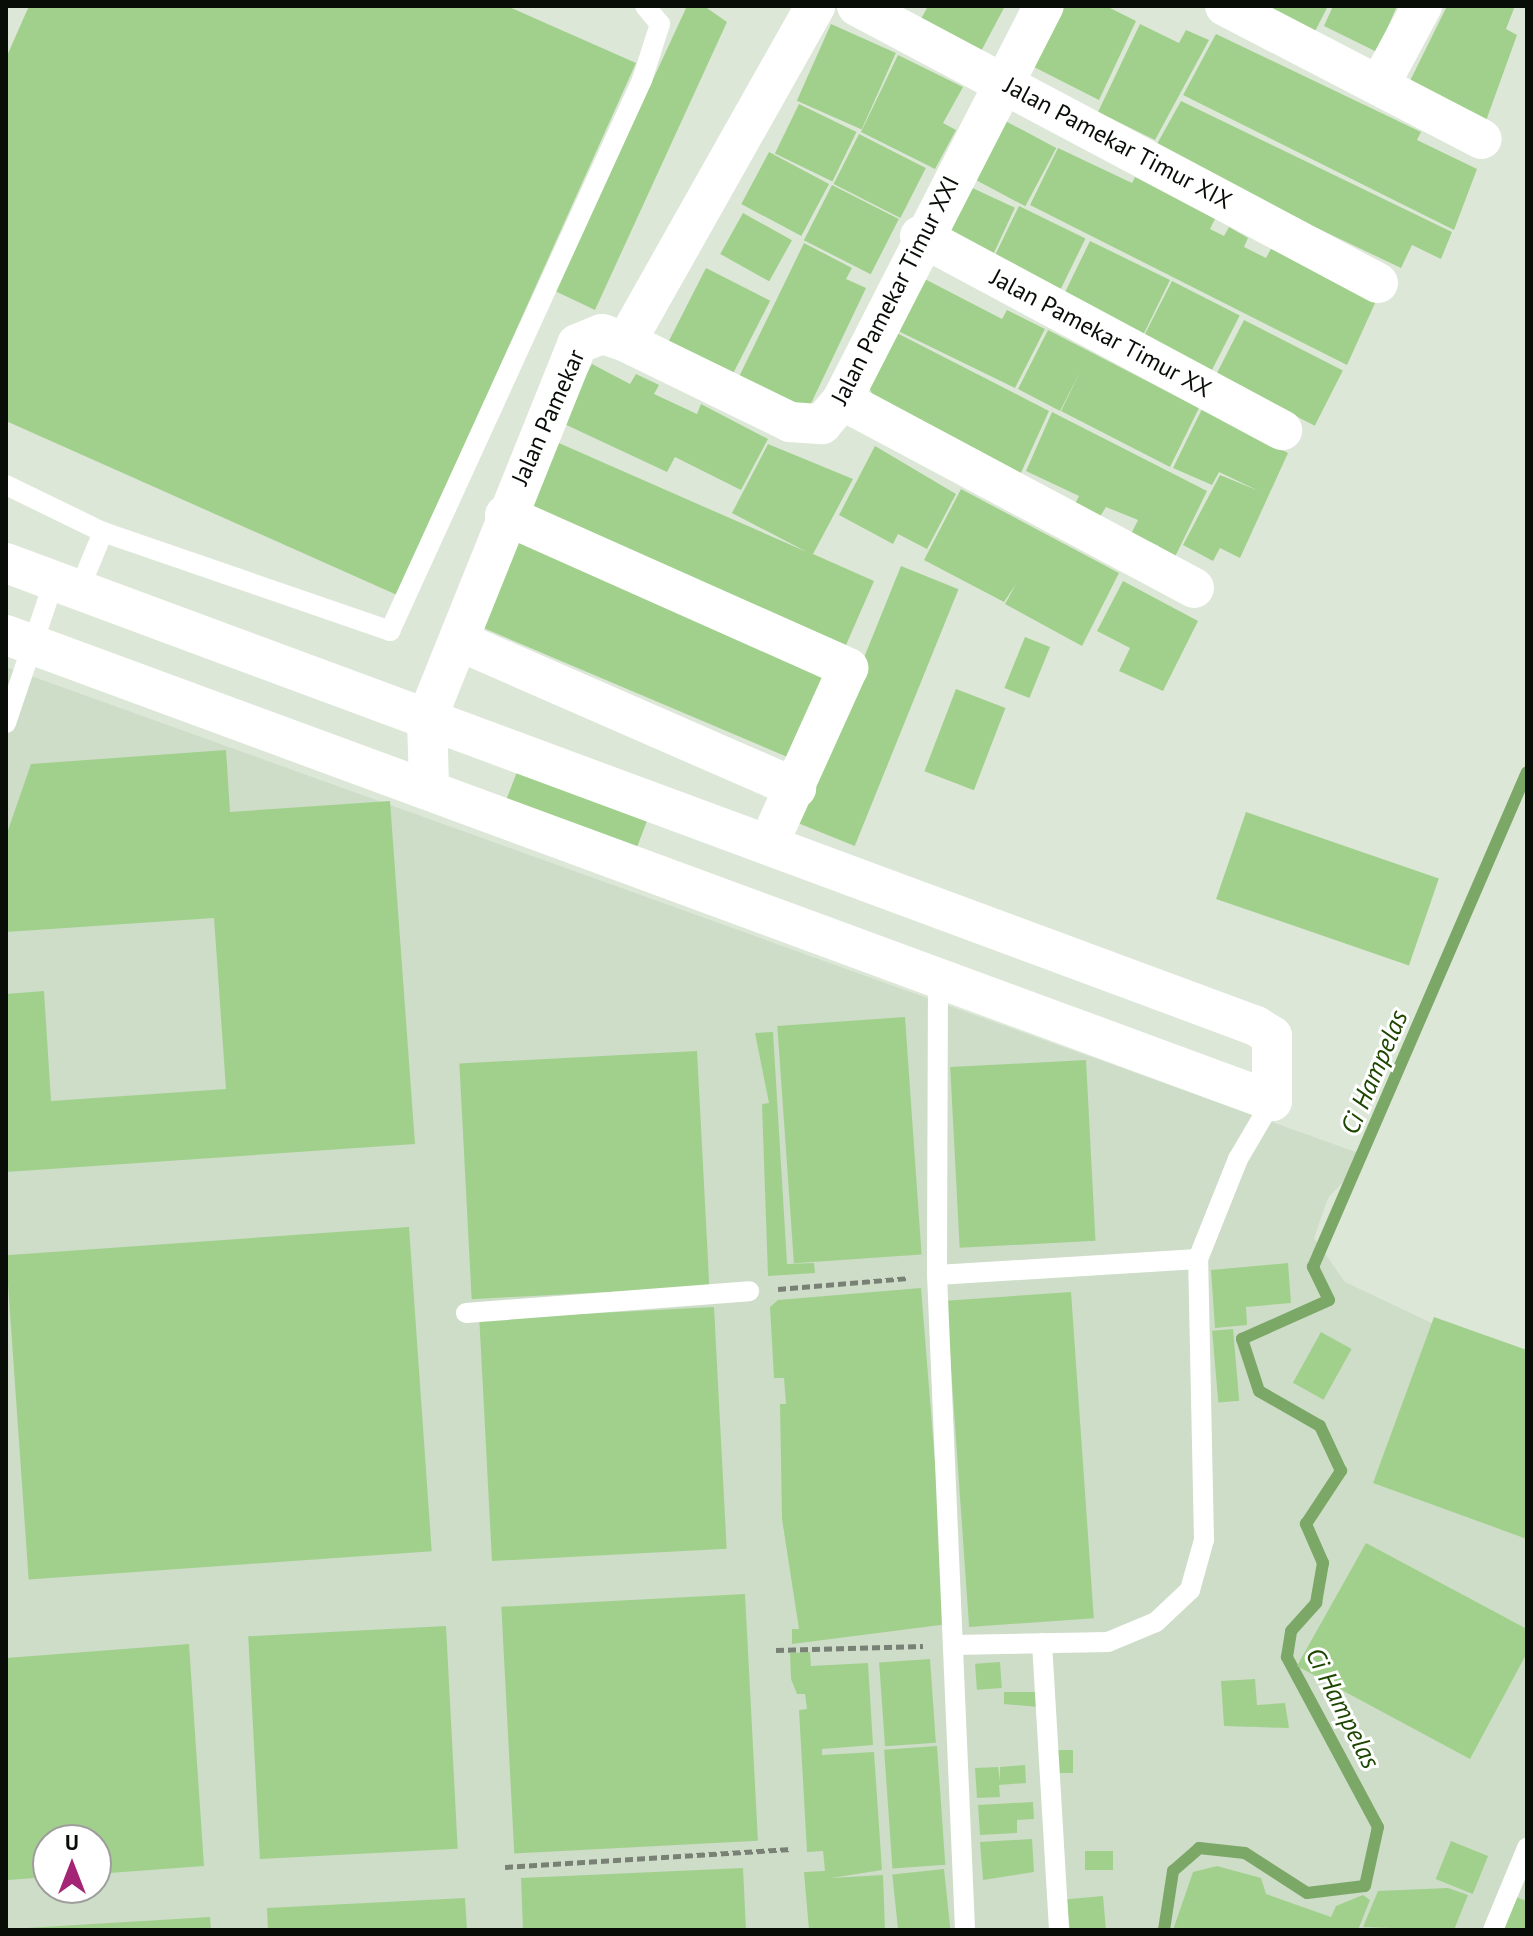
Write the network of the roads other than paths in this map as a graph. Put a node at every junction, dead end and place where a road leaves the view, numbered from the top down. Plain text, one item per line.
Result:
1 (645, 6) edge
2 (815, 6) edge
3 (857, 6) edge
4 (1044, 6) edge
5 (1422, 6) edge
6 (1238, 9) edge
7 (1005, 82) junction
8 (1380, 84) junction
9 (1482, 139) dead end
10 (920, 236) junction
11 (1378, 283) dead end
12 (626, 342) junction
13 (842, 400) junction
14 (1282, 430) dead end
15 (6, 485) edge
16 (505, 515) junction
17 (103, 532) junction
18 (6, 563) edge
19 (67, 586) junction
20 (1194, 588) dead end
21 (19, 640) edge
22 (459, 641) junction
23 (427, 718) junction
24 (6, 723) edge
25 (429, 786) junction
26 (796, 788) junction
27 (768, 845) junction
28 (938, 978) junction
29 (1272, 1101) junction
30 (1198, 1259) junction
31 (937, 1275) junction
32 (749, 1291) road end
33 (466, 1313) dead end
34 (1042, 1643) junction
35 (954, 1645) junction
36 (1527, 1848) edge
37 (965, 1930) edge
38 (1059, 1930) edge
39 (1493, 1930) edge

1 - 17 lane
2 - 12 street
3 - 7 street, Jalan Pamekar Timur XIX
4 - 7 street, Jalan Pamekar Timur XXI
5 - 8 street
6 - 8 street
7 - 10 street, Jalan Pamekar Timur XXI
7 - 11 street, Jalan Pamekar Timur XIX
8 - 9 street
10 - 13 street, Jalan Pamekar Timur XXI
10 - 14 street, Jalan Pamekar Timur XX
12 - 13 street, Jalan Pamekar Timur XXI
12 - 16 street, Jalan Pamekar
13 - 20 street
15 - 17 lane
16 - 22 street, Jalan Pamekar
16 - 26 street
17 - 19 lane
18 - 19 street
19 - 21 lane
19 - 23 street
21 - 24 lane
21 - 25 street
22 - 23 street, Jalan Pamekar
22 - 26 street
23 - 25 street
23 - 27 street
25 - 28 street
26 - 27 street
27 - 29 street
28 - 29 street
28 - 31 lane
29 - 30 lane
30 - 31 lane
30 - 34 lane
31 - 35 lane
32 - 33 lane
34 - 35 lane
34 - 38 lane
35 - 37 lane
36 - 39 lane

